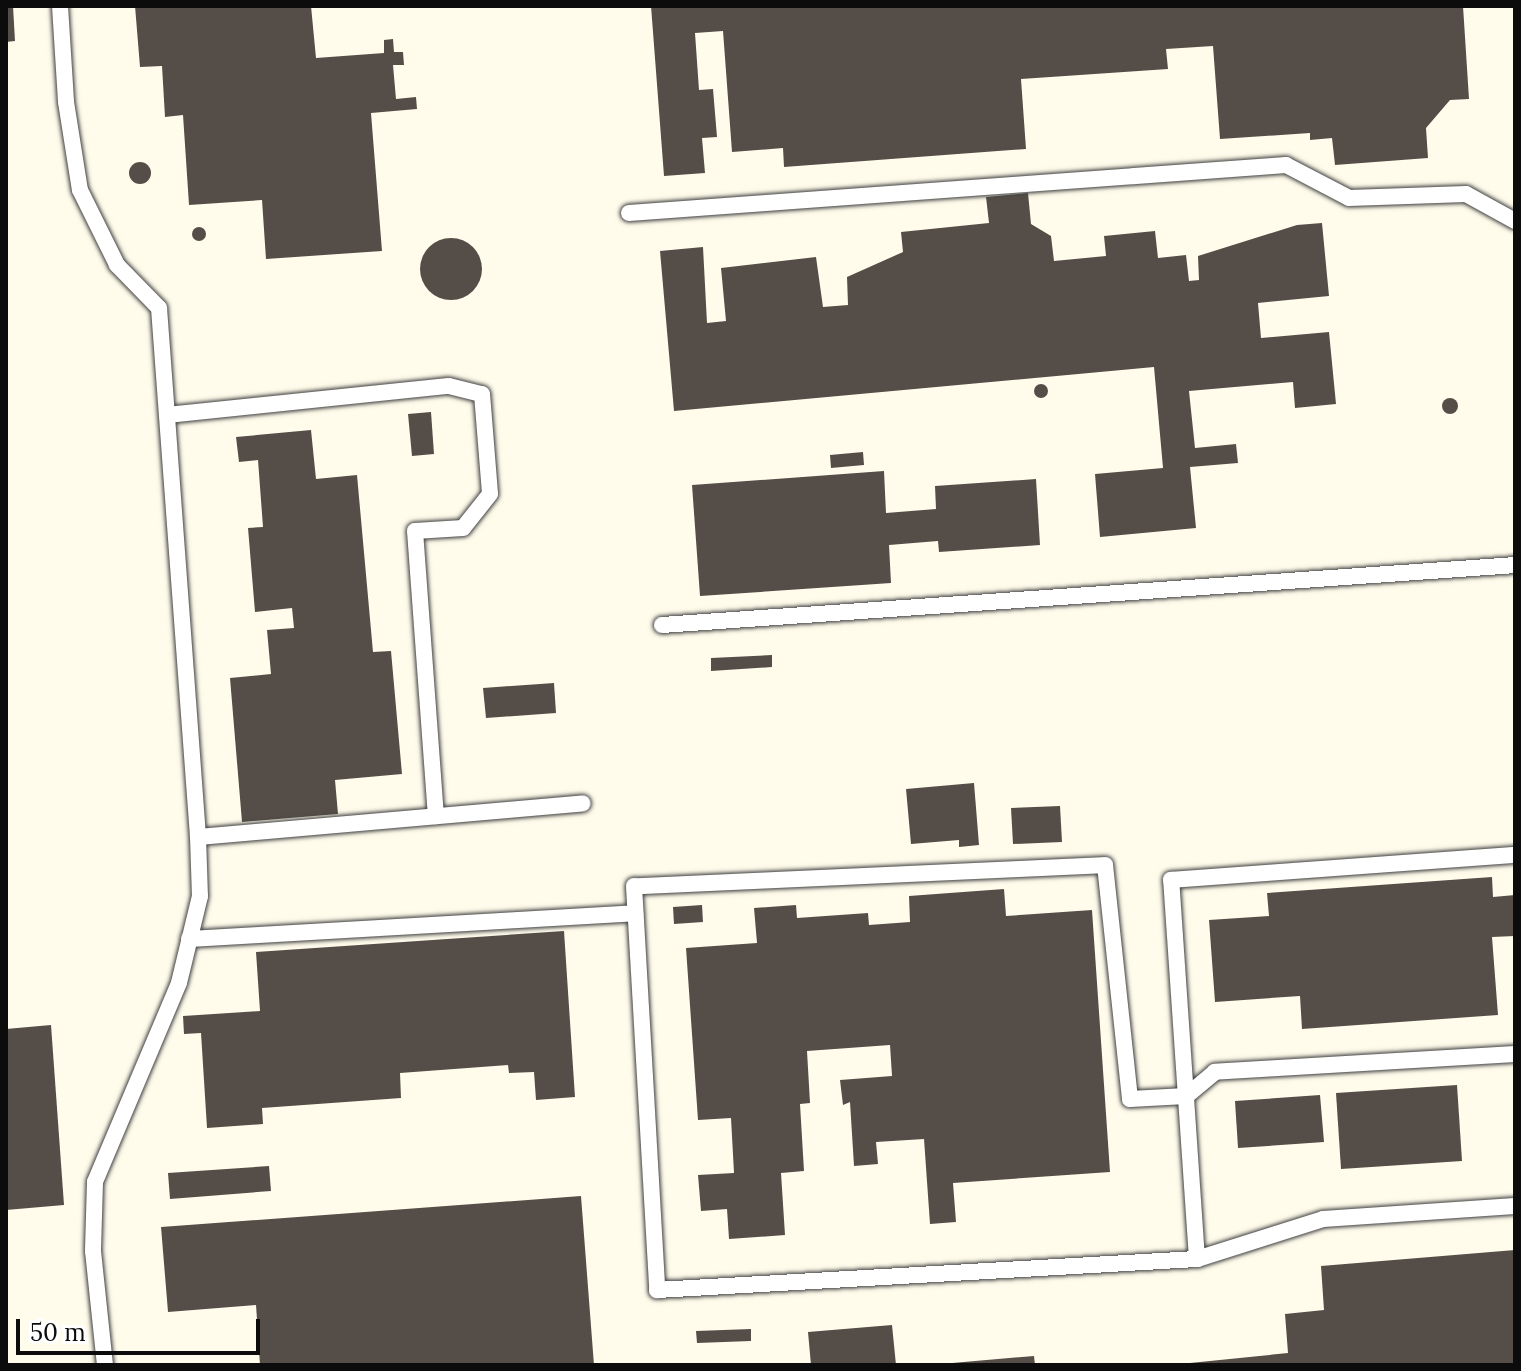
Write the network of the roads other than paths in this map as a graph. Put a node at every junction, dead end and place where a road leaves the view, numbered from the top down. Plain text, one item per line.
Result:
1 (60, 6) edge
2 (629, 213) dead end
3 (1515, 221) edge
4 (167, 415) junction
5 (1515, 565) edge
6 (662, 625) dead end
7 (583, 803) dead end
8 (436, 816) junction
9 (198, 837) junction
10 (1515, 855) edge
11 (635, 913) junction
12 (189, 939) junction
13 (1515, 1054) edge
14 (1186, 1096) junction
15 (1515, 1206) edge
16 (1197, 1259) junction
17 (105, 1365) edge

1 - 4 lane
2 - 3 lane
4 - 8 lane
4 - 9 lane
5 - 6 lane
7 - 8 lane
8 - 9 lane
9 - 12 lane
10 - 14 lane
11 - 12 lane
11 - 14 lane
11 - 16 lane
12 - 17 lane
13 - 14 lane
14 - 16 lane
15 - 16 lane

